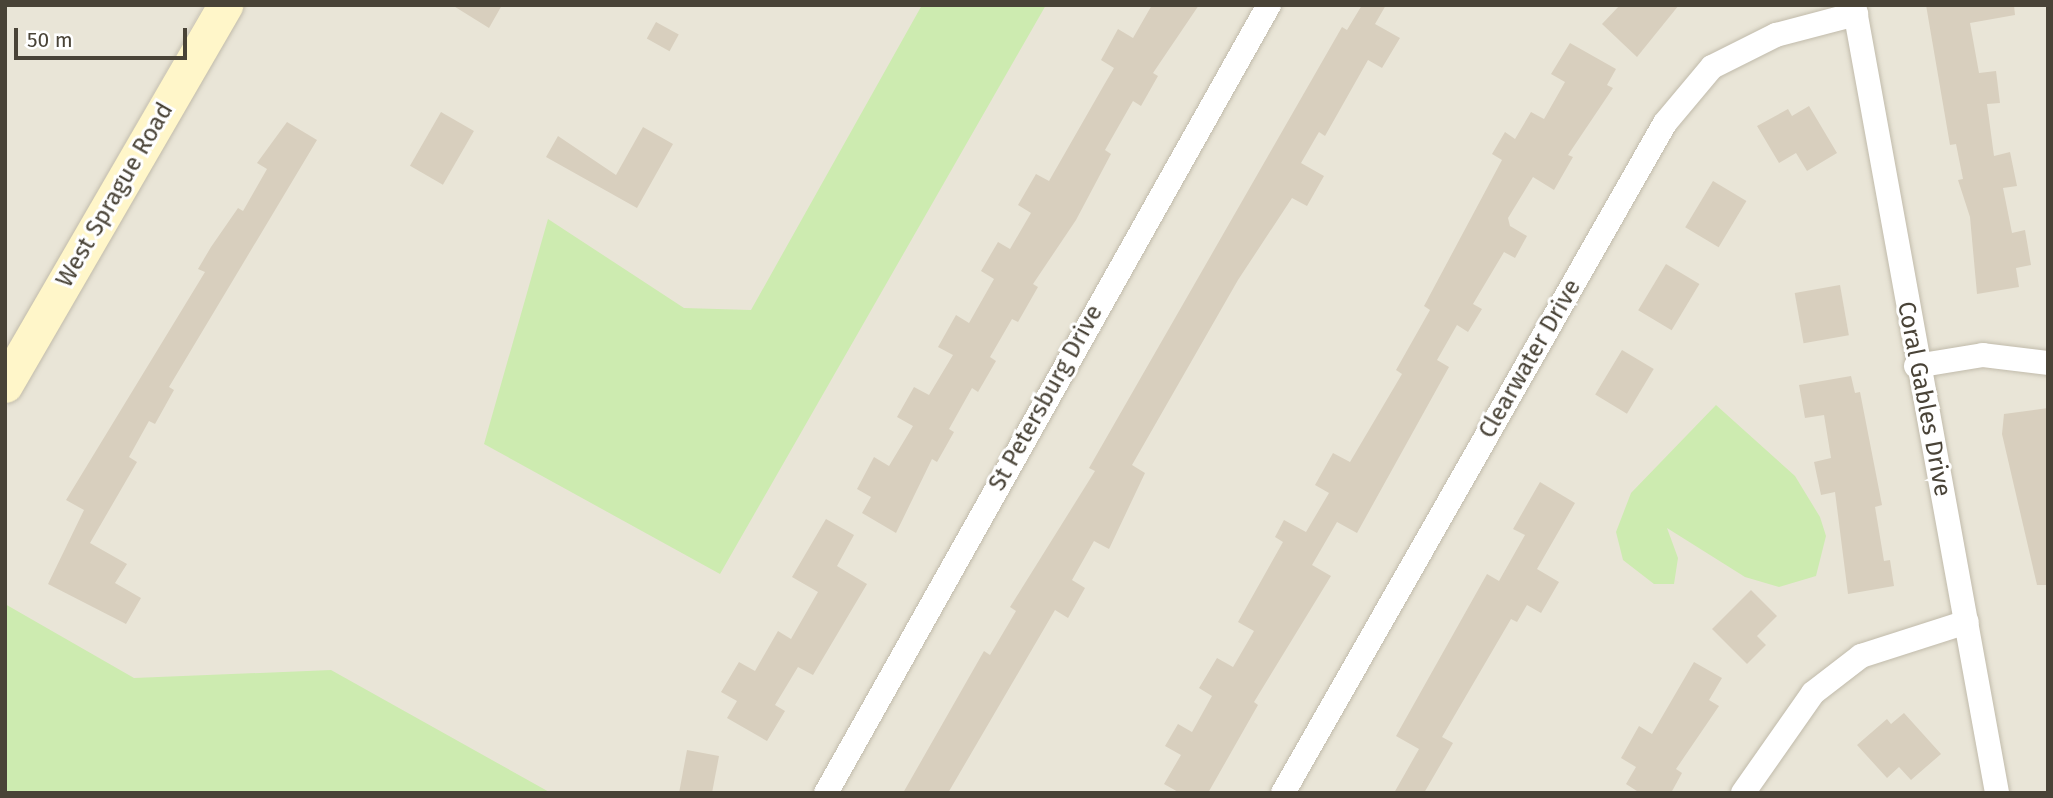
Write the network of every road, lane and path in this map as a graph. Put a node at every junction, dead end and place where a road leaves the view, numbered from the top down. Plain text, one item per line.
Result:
1 (225, 5) edge
2 (1269, 5) edge
3 (1855, 9) edge
4 (2048, 363) edge
5 (1916, 366) junction
6 (5, 385) edge
7 (1968, 622) junction
8 (826, 793) edge
9 (1283, 793) edge
10 (1743, 793) edge
11 (1997, 793) edge

1 - 6 street, West Sprague Road
2 - 8 street, St Petersburg Drive
3 - 5 street, Coral Gables Drive
3 - 9 street, Clearwater Drive
4 - 5 street
5 - 7 street, Coral Gables Drive
7 - 10 street
7 - 11 street, Coral Gables Drive

